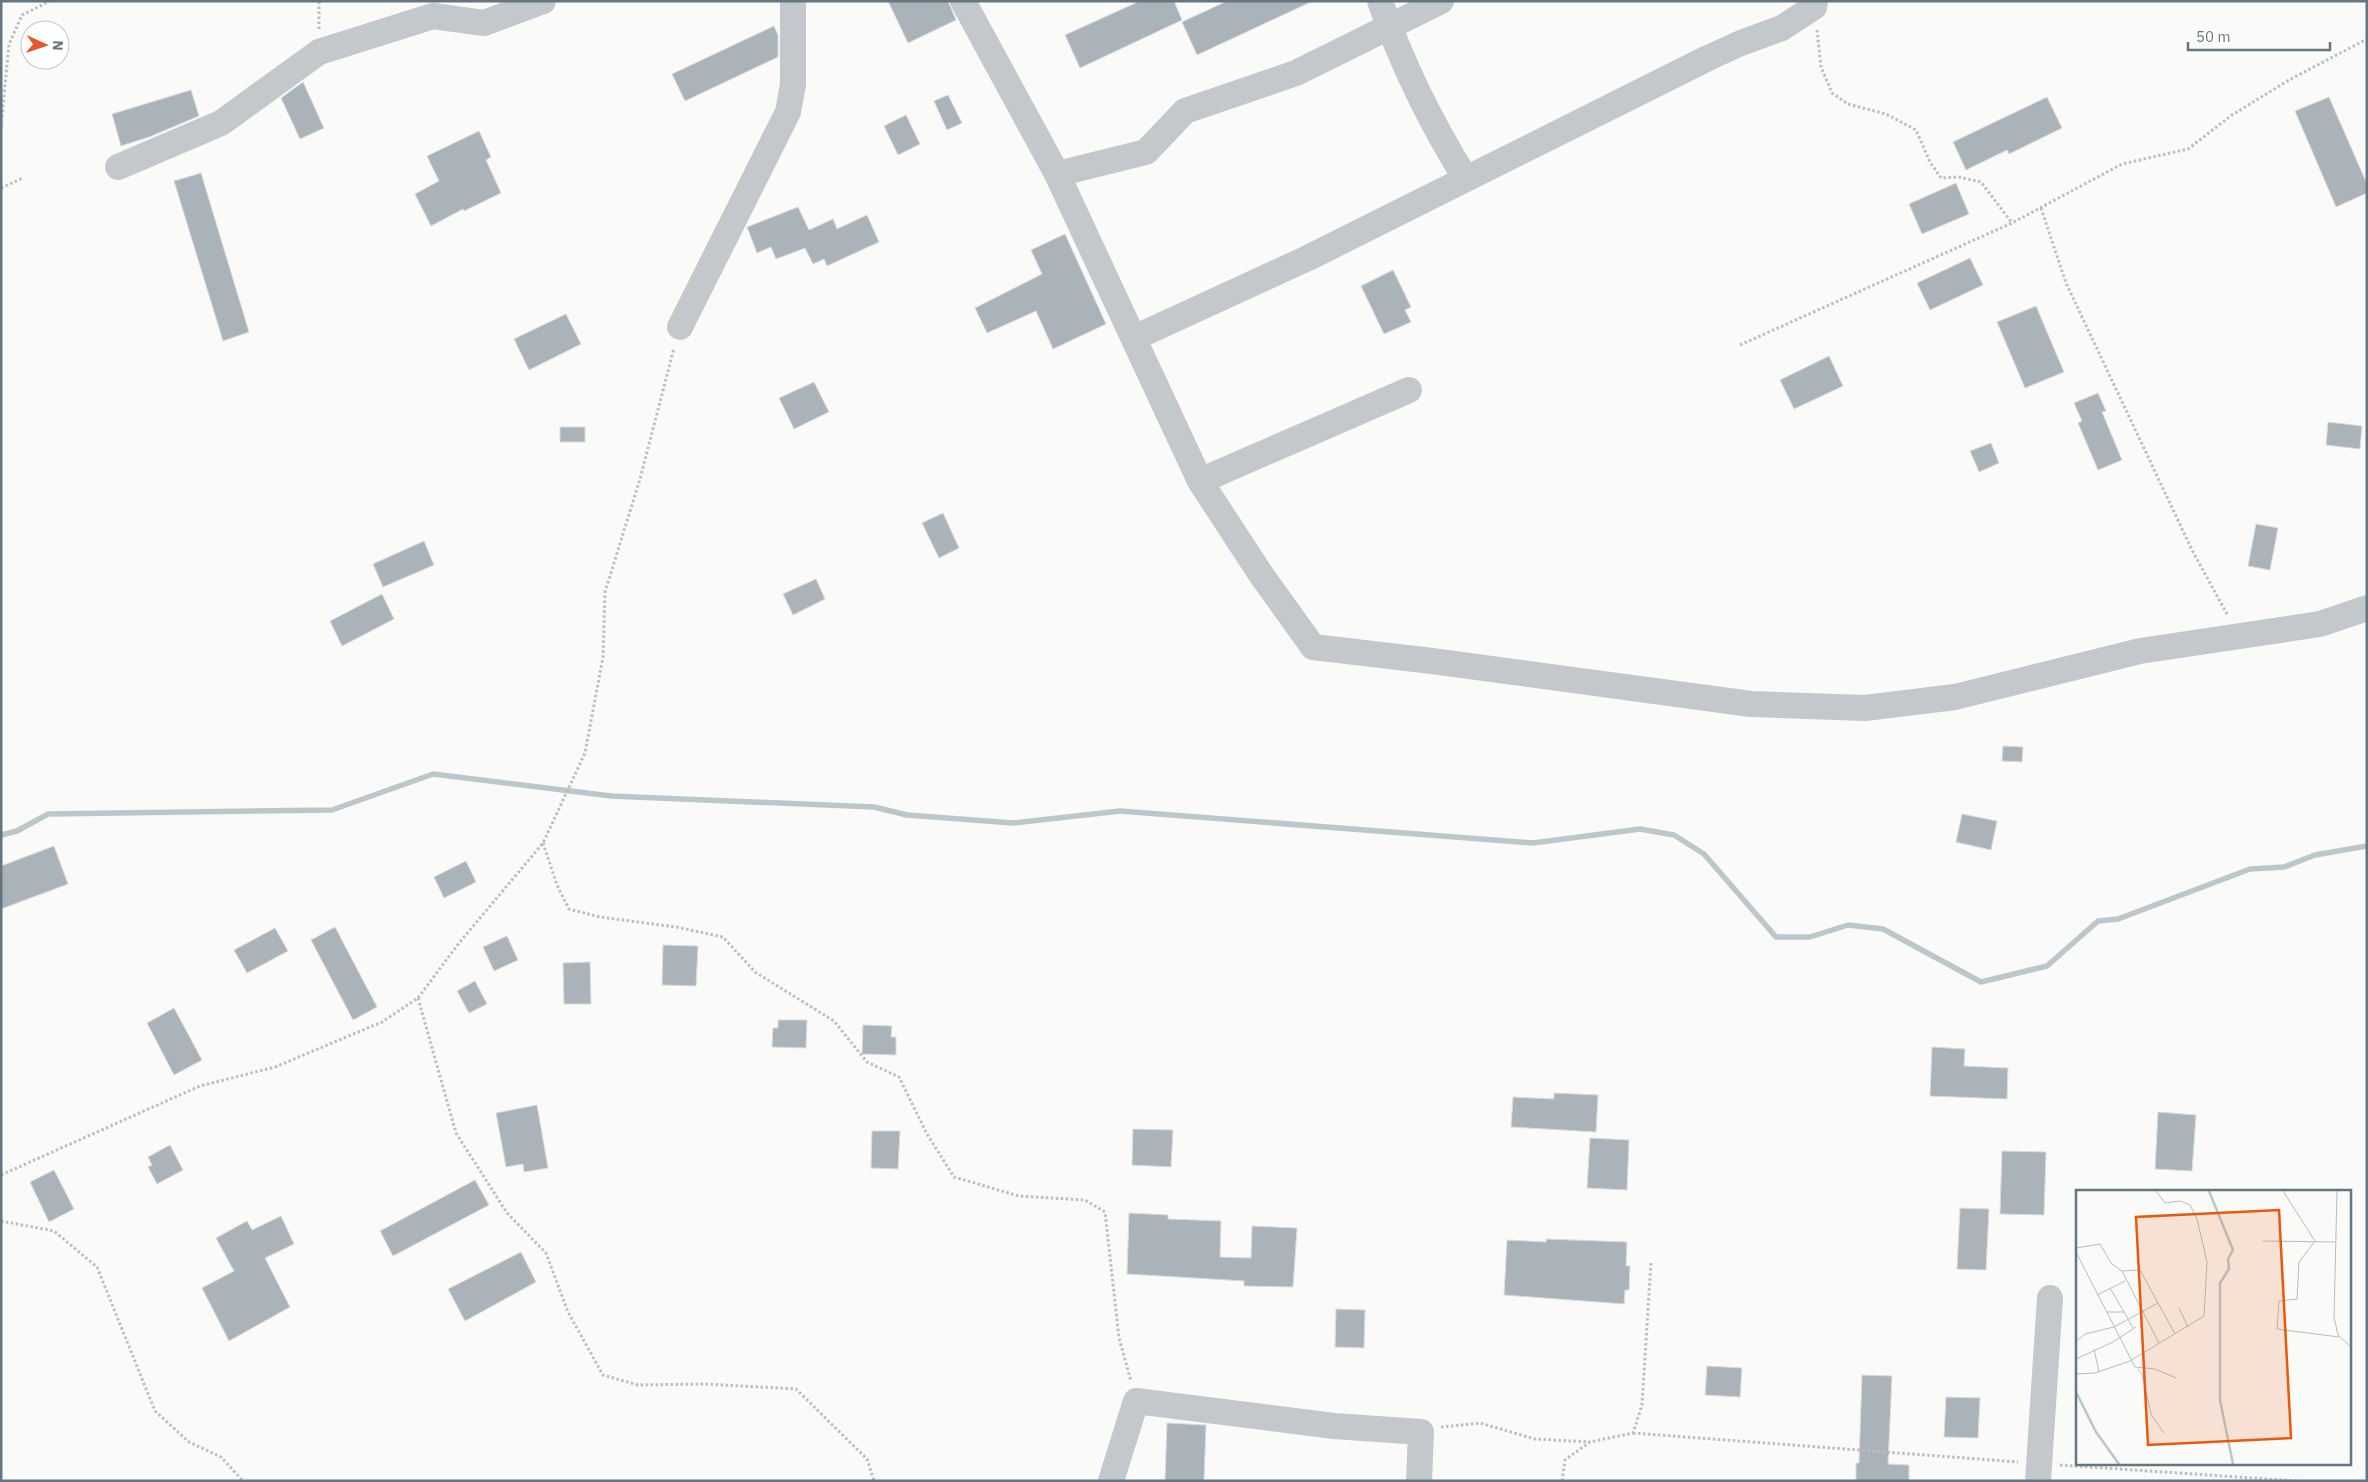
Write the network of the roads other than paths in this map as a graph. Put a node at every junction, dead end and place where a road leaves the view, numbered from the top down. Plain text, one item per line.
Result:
1 (543, 1) edge
2 (793, 1) edge
3 (963, 1) edge
4 (1380, 1) edge
5 (1441, 1) edge
6 (1815, 4) edge
7 (1389, 27) junction
8 (118, 167) dead end
9 (1057, 174) junction
10 (1466, 179) junction
11 (680, 327) road end
12 (1134, 338) junction
13 (1409, 390) dead end
14 (1200, 481) junction
15 (2367, 608) edge
16 (2050, 1298) dead end
17 (2038, 1472) edge
18 (1111, 1481) edge
19 (1419, 1481) edge

1 - 8 street
2 - 11 street
3 - 9 street
4 - 7 street
5 - 7 street
6 - 10 street
7 - 9 street
7 - 10 street
9 - 12 street
10 - 12 street
12 - 14 street
13 - 14 street
14 - 15 street
16 - 17 street
18 - 19 street

